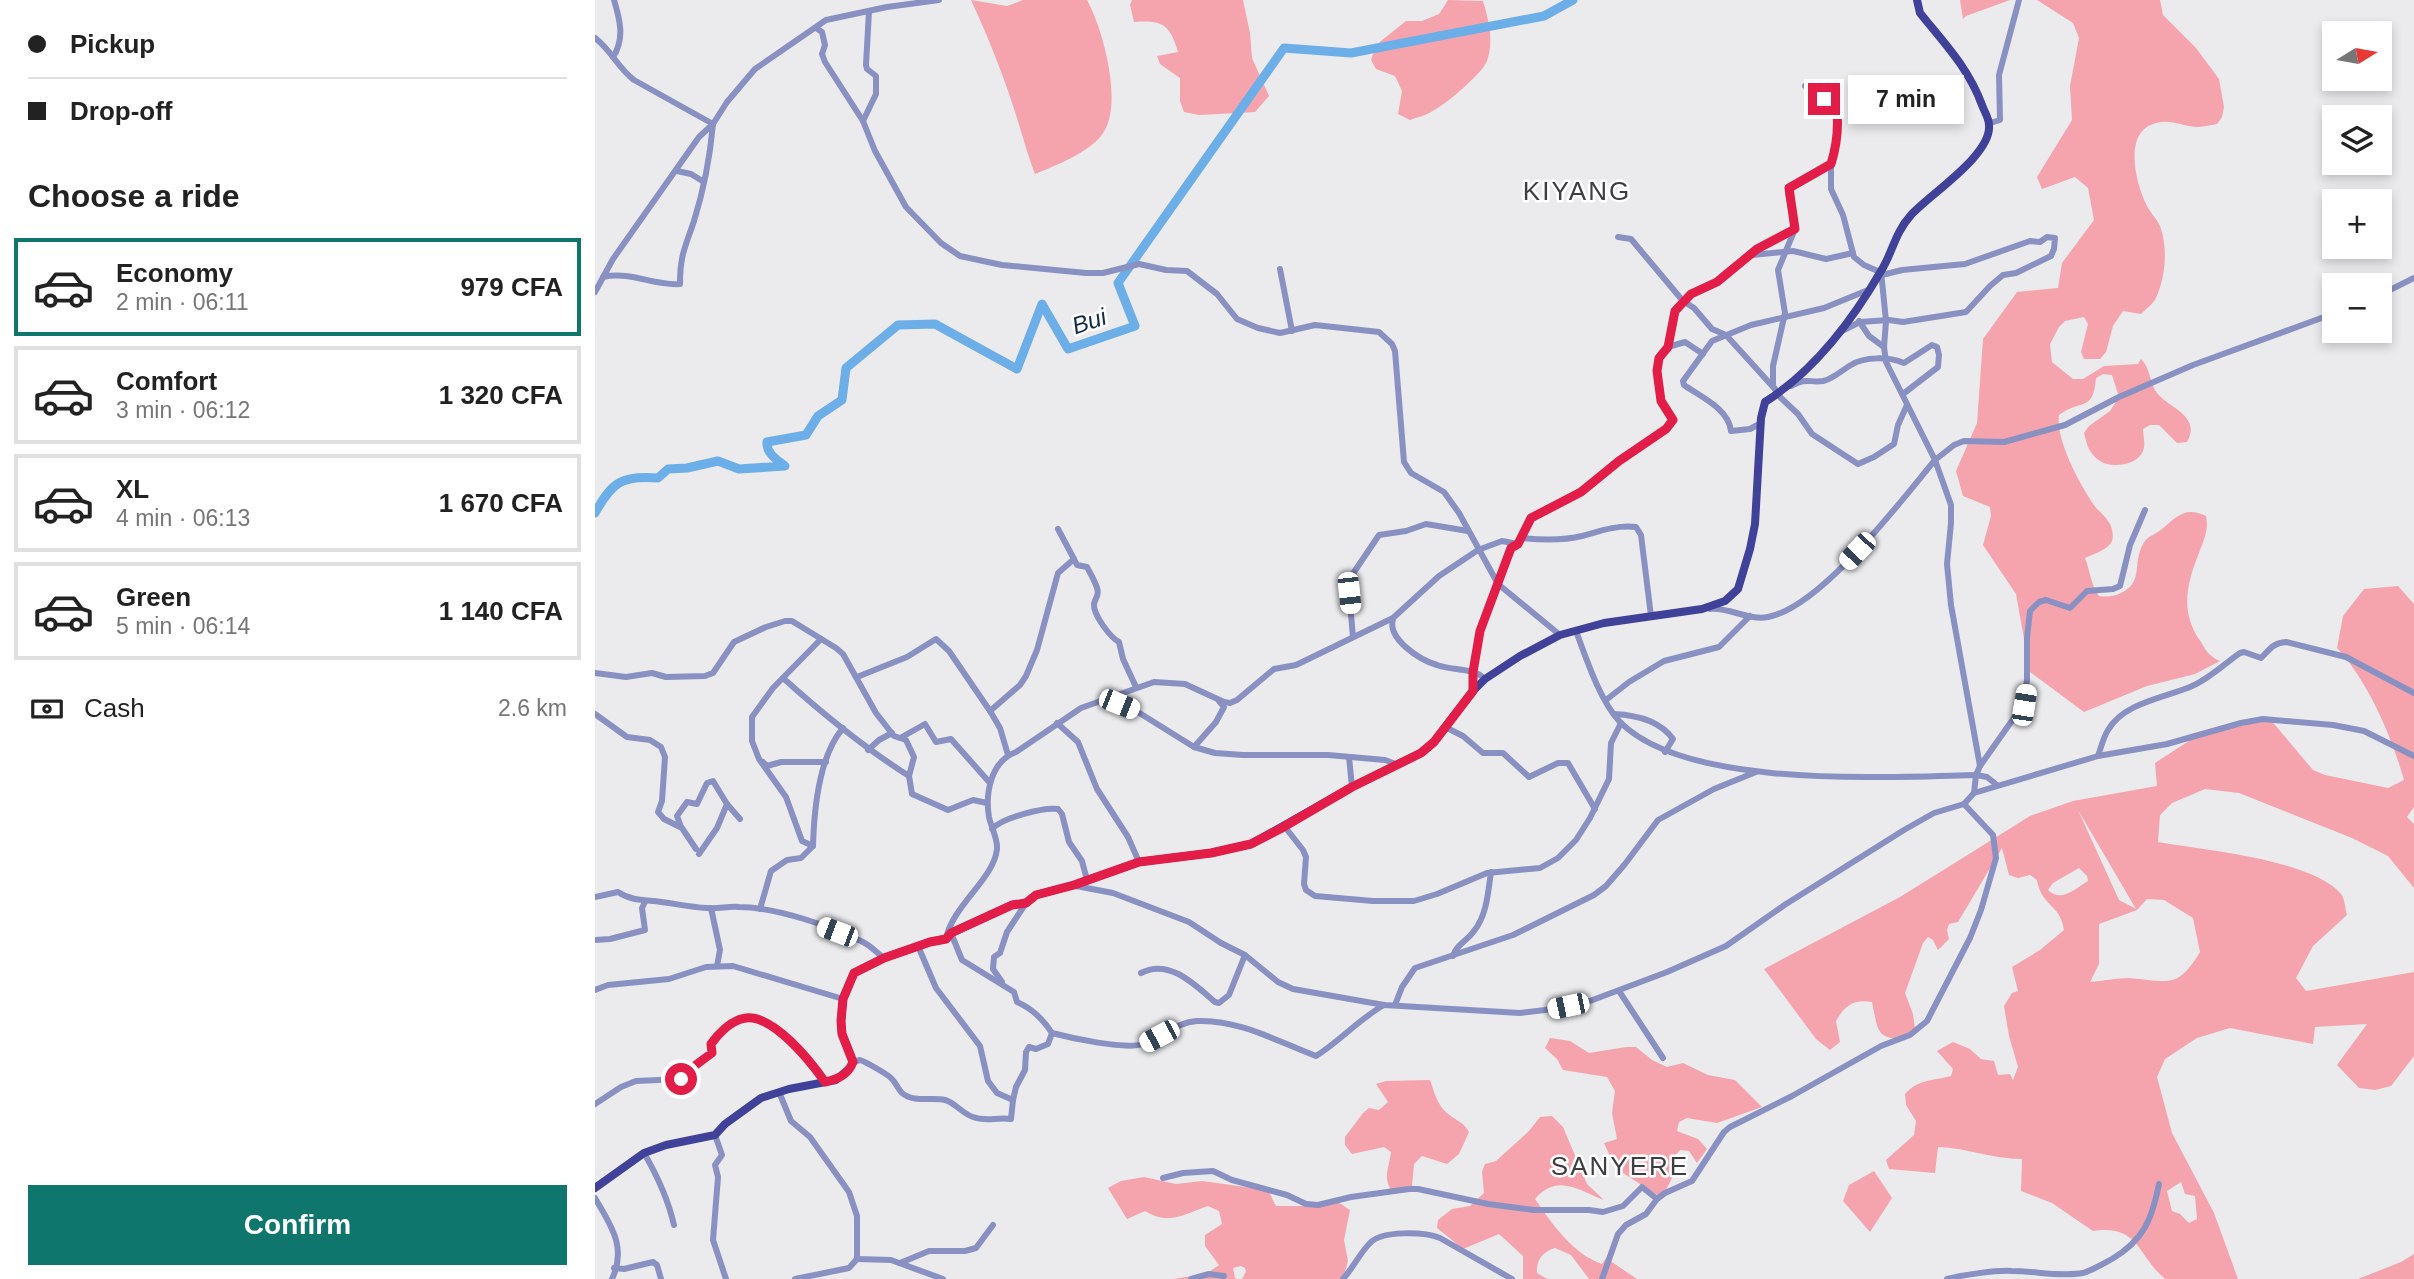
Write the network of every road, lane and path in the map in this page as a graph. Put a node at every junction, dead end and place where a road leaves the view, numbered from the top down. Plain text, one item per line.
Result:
1 (614, 0) edge
2 (939, 0) edge
3 (1917, 0) edge
4 (2019, 0) edge
5 (923, 1) edge
6 (869, 11) junction
7 (816, 28) junction
8 (595, 38) edge
9 (613, 57) junction
10 (1805, 86) dead end
11 (863, 121) junction
12 (1990, 123) junction
13 (713, 124) junction
14 (1831, 164) junction
15 (677, 171) junction
16 (704, 182) junction
17 (1795, 229) junction
18 (1618, 237) dead end
19 (1787, 251) junction
20 (1853, 253) junction
21 (1750, 256) junction
22 (1280, 269) dead end
23 (1881, 273) junction
24 (603, 277) junction
25 (2414, 278) edge
26 (2392, 289) edge
27 (595, 292) edge
28 (1856, 300) junction
29 (1683, 301) junction
30 (1853, 313) junction
31 (1784, 317) junction
32 (2322, 318) edge
33 (1886, 321) junction
34 (1860, 322) junction
35 (1292, 331) junction
36 (1726, 335) junction
37 (1834, 339) junction
38 (1668, 347) junction
39 (1884, 347) junction
40 (1703, 354) junction
41 (1885, 358) junction
42 (1780, 393) junction
43 (1903, 394) junction
44 (1907, 405) junction
45 (1761, 423) junction
46 (1935, 460) junction
47 (2145, 510) dead end
48 (1058, 529) dead end
49 (1468, 531) junction
50 (1520, 541) junction
51 (1478, 550) junction
52 (1074, 559) junction
53 (1498, 584) junction
54 (1702, 610) junction
55 (1651, 616) junction
56 (1750, 616) junction
57 (1393, 618) junction
58 (1576, 631) junction
59 (1560, 635) junction
60 (1353, 637) junction
61 (821, 639) junction
62 (1473, 672) junction
63 (595, 673) edge
64 (857, 677) junction
65 (783, 678) junction
66 (1485, 679) junction
67 (1136, 687) junction
68 (1473, 691) junction
69 (2414, 693) edge
70 (1217, 700) junction
71 (1606, 700) junction
72 (1093, 704) junction
73 (990, 711) junction
74 (595, 714) edge
75 (1614, 714) junction
76 (1057, 723) junction
77 (1621, 723) junction
78 (1445, 727) junction
79 (843, 728) junction
80 (892, 733) junction
81 (902, 737) junction
82 (1194, 747) junction
83 (868, 750) junction
84 (1665, 752) junction
85 (1008, 755) junction
86 (2098, 756) junction
87 (2414, 756) edge
88 (1349, 757) junction
89 (759, 759) junction
90 (826, 762) junction
91 (1396, 764) junction
92 (1980, 766) junction
93 (1758, 771) junction
94 (1976, 775) junction
95 (909, 776) junction
96 (990, 783) junction
97 (1997, 785) junction
98 (1352, 787) junction
99 (1974, 793) junction
100 (987, 803) junction
101 (1964, 803) junction
102 (727, 804) junction
103 (1595, 809) junction
104 (740, 819) dead end
105 (681, 827) junction
106 (1285, 827) junction
107 (992, 830) junction
108 (813, 846) junction
109 (1139, 862) junction
110 (1491, 873) junction
111 (1087, 880) junction
112 (1074, 885) junction
113 (595, 897) edge
114 (645, 902) junction
115 (1026, 903) junction
116 (711, 908) junction
117 (760, 909) junction
118 (948, 936) junction
119 (595, 940) edge
120 (918, 946) junction
121 (1245, 955) junction
122 (1453, 956) junction
123 (884, 958) junction
124 (717, 966) junction
125 (1141, 973) dead end
126 (1003, 984) junction
127 (595, 990) edge
128 (1619, 990) junction
129 (843, 999) junction
130 (1384, 1005) junction
131 (1395, 1006) junction
132 (1052, 1033) junction
133 (1663, 1058) dead end
134 (853, 1062) junction
135 (825, 1082) junction
136 (779, 1093) junction
137 (1013, 1100) junction
138 (595, 1104) edge
139 (715, 1135) junction
140 (645, 1153) junction
141 (1163, 1178) dead end
142 (2159, 1184) dead end
143 (595, 1188) edge
144 (595, 1198) edge
145 (1657, 1199) junction
146 (993, 1224) dead end
147 (674, 1225) dead end
148 (857, 1259) junction
149 (900, 1264) junction
150 (614, 1268) junction
151 (2019, 1271) junction
152 (1224, 1276) dead end
153 (612, 1279) edge
154 (661, 1279) edge
155 (726, 1279) edge
156 (795, 1279) edge
157 (943, 1279) edge
158 (1191, 1279) edge
159 (1343, 1279) edge
160 (1512, 1279) edge
161 (1602, 1279) edge
162 (1947, 1279) edge
163 (2013, 1279) edge

1 - 9 street
2 - 5 street
3 - 12 main road
4 - 12 street
5 - 6 street
6 - 7 street
6 - 11 street
7 - 11 street
7 - 13 street
8 - 9 street
9 - 13 street
10 - 14 street
11 - 35 street
12 - 23 main road
13 - 15 street
13 - 16 street
14 - 17 street
14 - 20 street
15 - 16 street
15 - 24 street
16 - 24 street
17 - 19 street
17 - 21 street
18 - 29 street
19 - 20 street
19 - 21 street
19 - 31 street
20 - 23 street
21 - 29 street
22 - 35 street
23 - 28 main road
23 - 33 street
23 - 33 street
24 - 27 street
25 - 26 street
28 - 30 main road
28 - 31 street
29 - 36 street
29 - 38 street
30 - 34 street
30 - 37 main road
31 - 36 street
31 - 42 street
32 - 46 street
33 - 34 street
33 - 39 street
34 - 37 street
34 - 39 street
35 - 49 street
36 - 40 street
36 - 42 street
37 - 42 main road
38 - 40 street
38 - 50 street
39 - 41 street
40 - 45 street
41 - 42 street
41 - 43 street
41 - 43 street
42 - 44 street
42 - 45 main road
43 - 44 street
44 - 46 street
45 - 54 main road
46 - 56 street
46 - 92 street
47 - 92 street
48 - 52 street
49 - 51 street
49 - 60 street
50 - 51 street
50 - 53 street
50 - 55 street
51 - 53 street
51 - 57 street
52 - 67 street
52 - 73 street
53 - 59 street
53 - 62 street
54 - 55 main road
54 - 56 street
55 - 58 main road
56 - 71 street
57 - 60 street
57 - 62 street
58 - 59 main road
58 - 71 street
59 - 66 main road
60 - 70 street
61 - 63 street
61 - 64 street
61 - 65 street
62 - 66 street
62 - 68 street
64 - 73 street
64 - 80 street
65 - 79 street
65 - 89 street
66 - 68 main road
67 - 70 street
67 - 72 street
68 - 78 main road
69 - 86 street
70 - 82 street
71 - 75 street
72 - 76 street
72 - 82 street
73 - 85 street
74 - 105 street
75 - 77 street
75 - 84 street
76 - 85 street
76 - 109 street
77 - 84 street
77 - 103 street
78 - 91 main road
78 - 103 street
79 - 83 street
79 - 90 street
80 - 81 street
80 - 83 street
81 - 95 street
81 - 96 street
82 - 88 street
83 - 95 street
84 - 93 street
85 - 96 street
86 - 87 street
86 - 97 street
88 - 91 street
88 - 98 street
89 - 90 street
89 - 108 street
90 - 108 street
91 - 98 main road
92 - 94 street
93 - 94 street
93 - 122 street
94 - 97 street
94 - 99 street
95 - 100 street
96 - 100 street
97 - 99 street
98 - 106 main road
99 - 101 street
100 - 107 street
101 - 128 street
101 - 145 street
102 - 104 street
102 - 105 street
102 - 105 street
103 - 110 street
106 - 109 main road
106 - 110 street
107 - 111 street
107 - 118 street
108 - 117 street
109 - 111 main road
110 - 122 street
111 - 112 main road
112 - 115 main road
112 - 121 street
113 - 114 street
114 - 116 street
114 - 119 street
115 - 118 main road
115 - 126 street
116 - 117 street
116 - 124 street
117 - 123 street
118 - 120 main road
118 - 126 street
120 - 123 main road
120 - 137 street
121 - 125 street
121 - 130 street
122 - 131 street
123 - 129 main road
124 - 127 street
124 - 129 street
126 - 132 street
128 - 131 street
128 - 133 street
129 - 134 main road
130 - 131 street
130 - 132 street
132 - 137 street
134 - 135 main road
134 - 137 street
135 - 136 main road
135 - 138 street
136 - 139 main road
136 - 148 street
139 - 140 main road
139 - 155 street
140 - 143 main road
140 - 147 street
141 - 145 street
142 - 151 street
144 - 150 street
145 - 161 street
146 - 149 street
148 - 149 street
148 - 156 street
149 - 157 street
150 - 153 street
150 - 154 street
151 - 162 street
151 - 163 street
152 - 158 street
159 - 160 street

